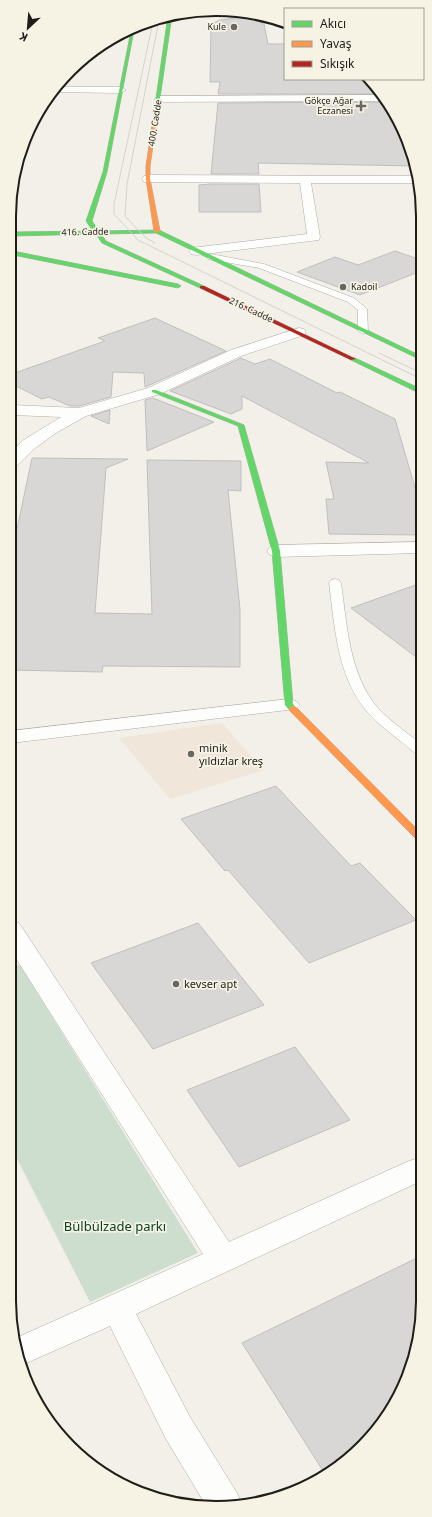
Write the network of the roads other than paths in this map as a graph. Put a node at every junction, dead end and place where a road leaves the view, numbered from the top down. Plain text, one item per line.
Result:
1 (169, 22) edge
2 (132, 35) edge
3 (61, 90) edge
4 (121, 90) junction
5 (378, 98) edge
6 (159, 100) junction
7 (148, 179) junction
8 (305, 180) junction
9 (412, 180) edge
10 (90, 218) junction
11 (157, 231) junction
12 (97, 232) junction
13 (16, 234) edge
14 (23, 234) junction
15 (16, 254) edge
16 (201, 254) junction
17 (210, 292) junction
18 (363, 331) junction
19 (299, 332) junction
20 (416, 356) edge
21 (416, 390) edge
22 (154, 391) junction
23 (16, 410) edge
24 (80, 413) junction
25 (16, 457) edge
26 (416, 547) edge
27 (276, 551) junction
28 (335, 583) dead end
29 (288, 705) junction
30 (16, 736) edge
31 (416, 747) edge
32 (416, 834) edge
33 (16, 938) edge
34 (416, 1169) edge
35 (223, 1259) junction
36 (117, 1308) junction
37 (22, 1350) edge
38 (223, 1501) edge

1 - 6 main road, 400. Cadde
2 - 4 main road
3 - 4 street
4 - 10 main road
5 - 6 street
6 - 7 main road, 400. Cadde
7 - 8 street
7 - 11 main road, 400. Cadde
8 - 9 street
8 - 16 street
10 - 12 main road, 216. Cadde
10 - 14 main road
11 - 12 main road, 416. Cadde
11 - 16 main road
12 - 14 main road, 416. Cadde
12 - 17 main road, 216. Cadde
13 - 14 main road, 416. Cadde
15 - 17 main road
16 - 18 main road
16 - 18 lane
17 - 19 main road, 216. Cadde
18 - 20 main road
19 - 21 main road, 216. Cadde
19 - 22 street
22 - 24 street
22 - 27 main road
23 - 24 street
24 - 25 street
26 - 27 street
27 - 29 main road
28 - 31 lane
29 - 30 street
29 - 32 main road
33 - 35 street
34 - 35 street
35 - 36 street
36 - 37 street
36 - 38 street

